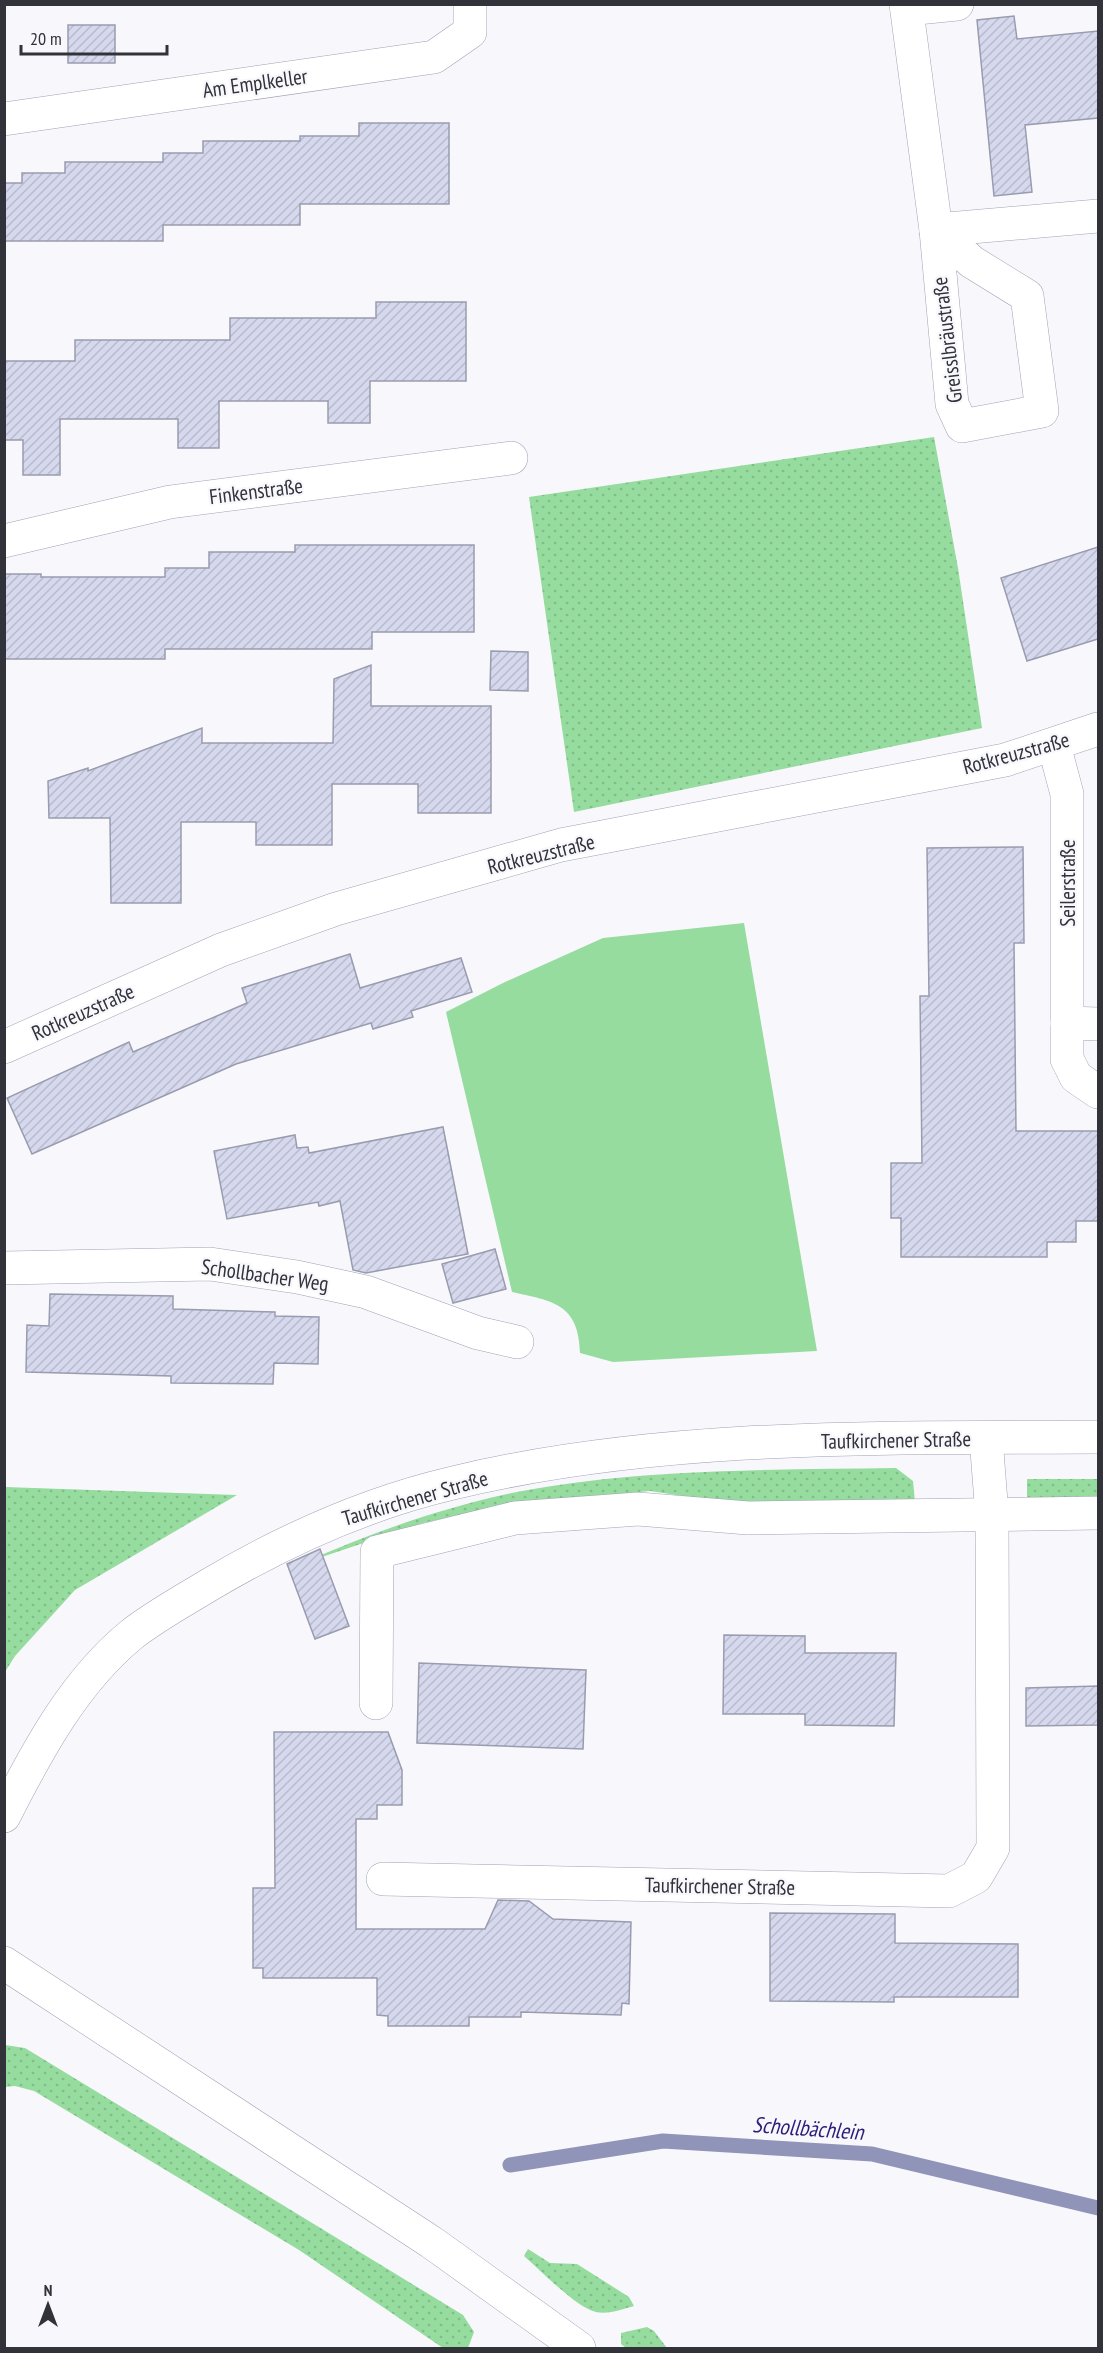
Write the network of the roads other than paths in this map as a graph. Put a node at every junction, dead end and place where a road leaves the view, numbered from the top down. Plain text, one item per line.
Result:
1 (470, 4) edge
2 (957, 4) edge
3 (906, 7) edge
4 (4, 119) edge
5 (1098, 216) edge
6 (936, 230) junction
7 (511, 458) dead end
8 (4, 541) edge
9 (1098, 729) edge
10 (1054, 745) junction
11 (1083, 1023) edge
12 (4, 1047) edge
13 (1098, 1092) edge
14 (4, 1268) edge
15 (517, 1342) dead end
16 (1098, 1437) edge
17 (986, 1438) junction
18 (1098, 1512) edge
19 (992, 1515) junction
20 (375, 1704) dead end
21 (4, 1816) edge
22 (382, 1879) dead end
23 (4, 1963) edge
24 (579, 2349) edge

1 - 4 street, Am Emplkeller
2 - 3 street
3 - 6 street, Greisslbräustraße
5 - 6 street
6 - 6 street, Greisslbräustraße
7 - 8 street, Finkenstraße
9 - 10 street, Rotkreuzstraße
10 - 11 street, Seilerstraße
10 - 12 street, Rotkreuzstraße
11 - 13 street, Seilerstraße
14 - 15 street, Schollbacher Weg
16 - 17 street, Taufkirchener Straße
17 - 19 street, Taufkirchener Straße
17 - 21 street, Taufkirchener Straße
18 - 19 street, Taufkirchener Straße
19 - 20 street, Taufkirchener Straße
19 - 22 street, Taufkirchener Straße
23 - 24 street

